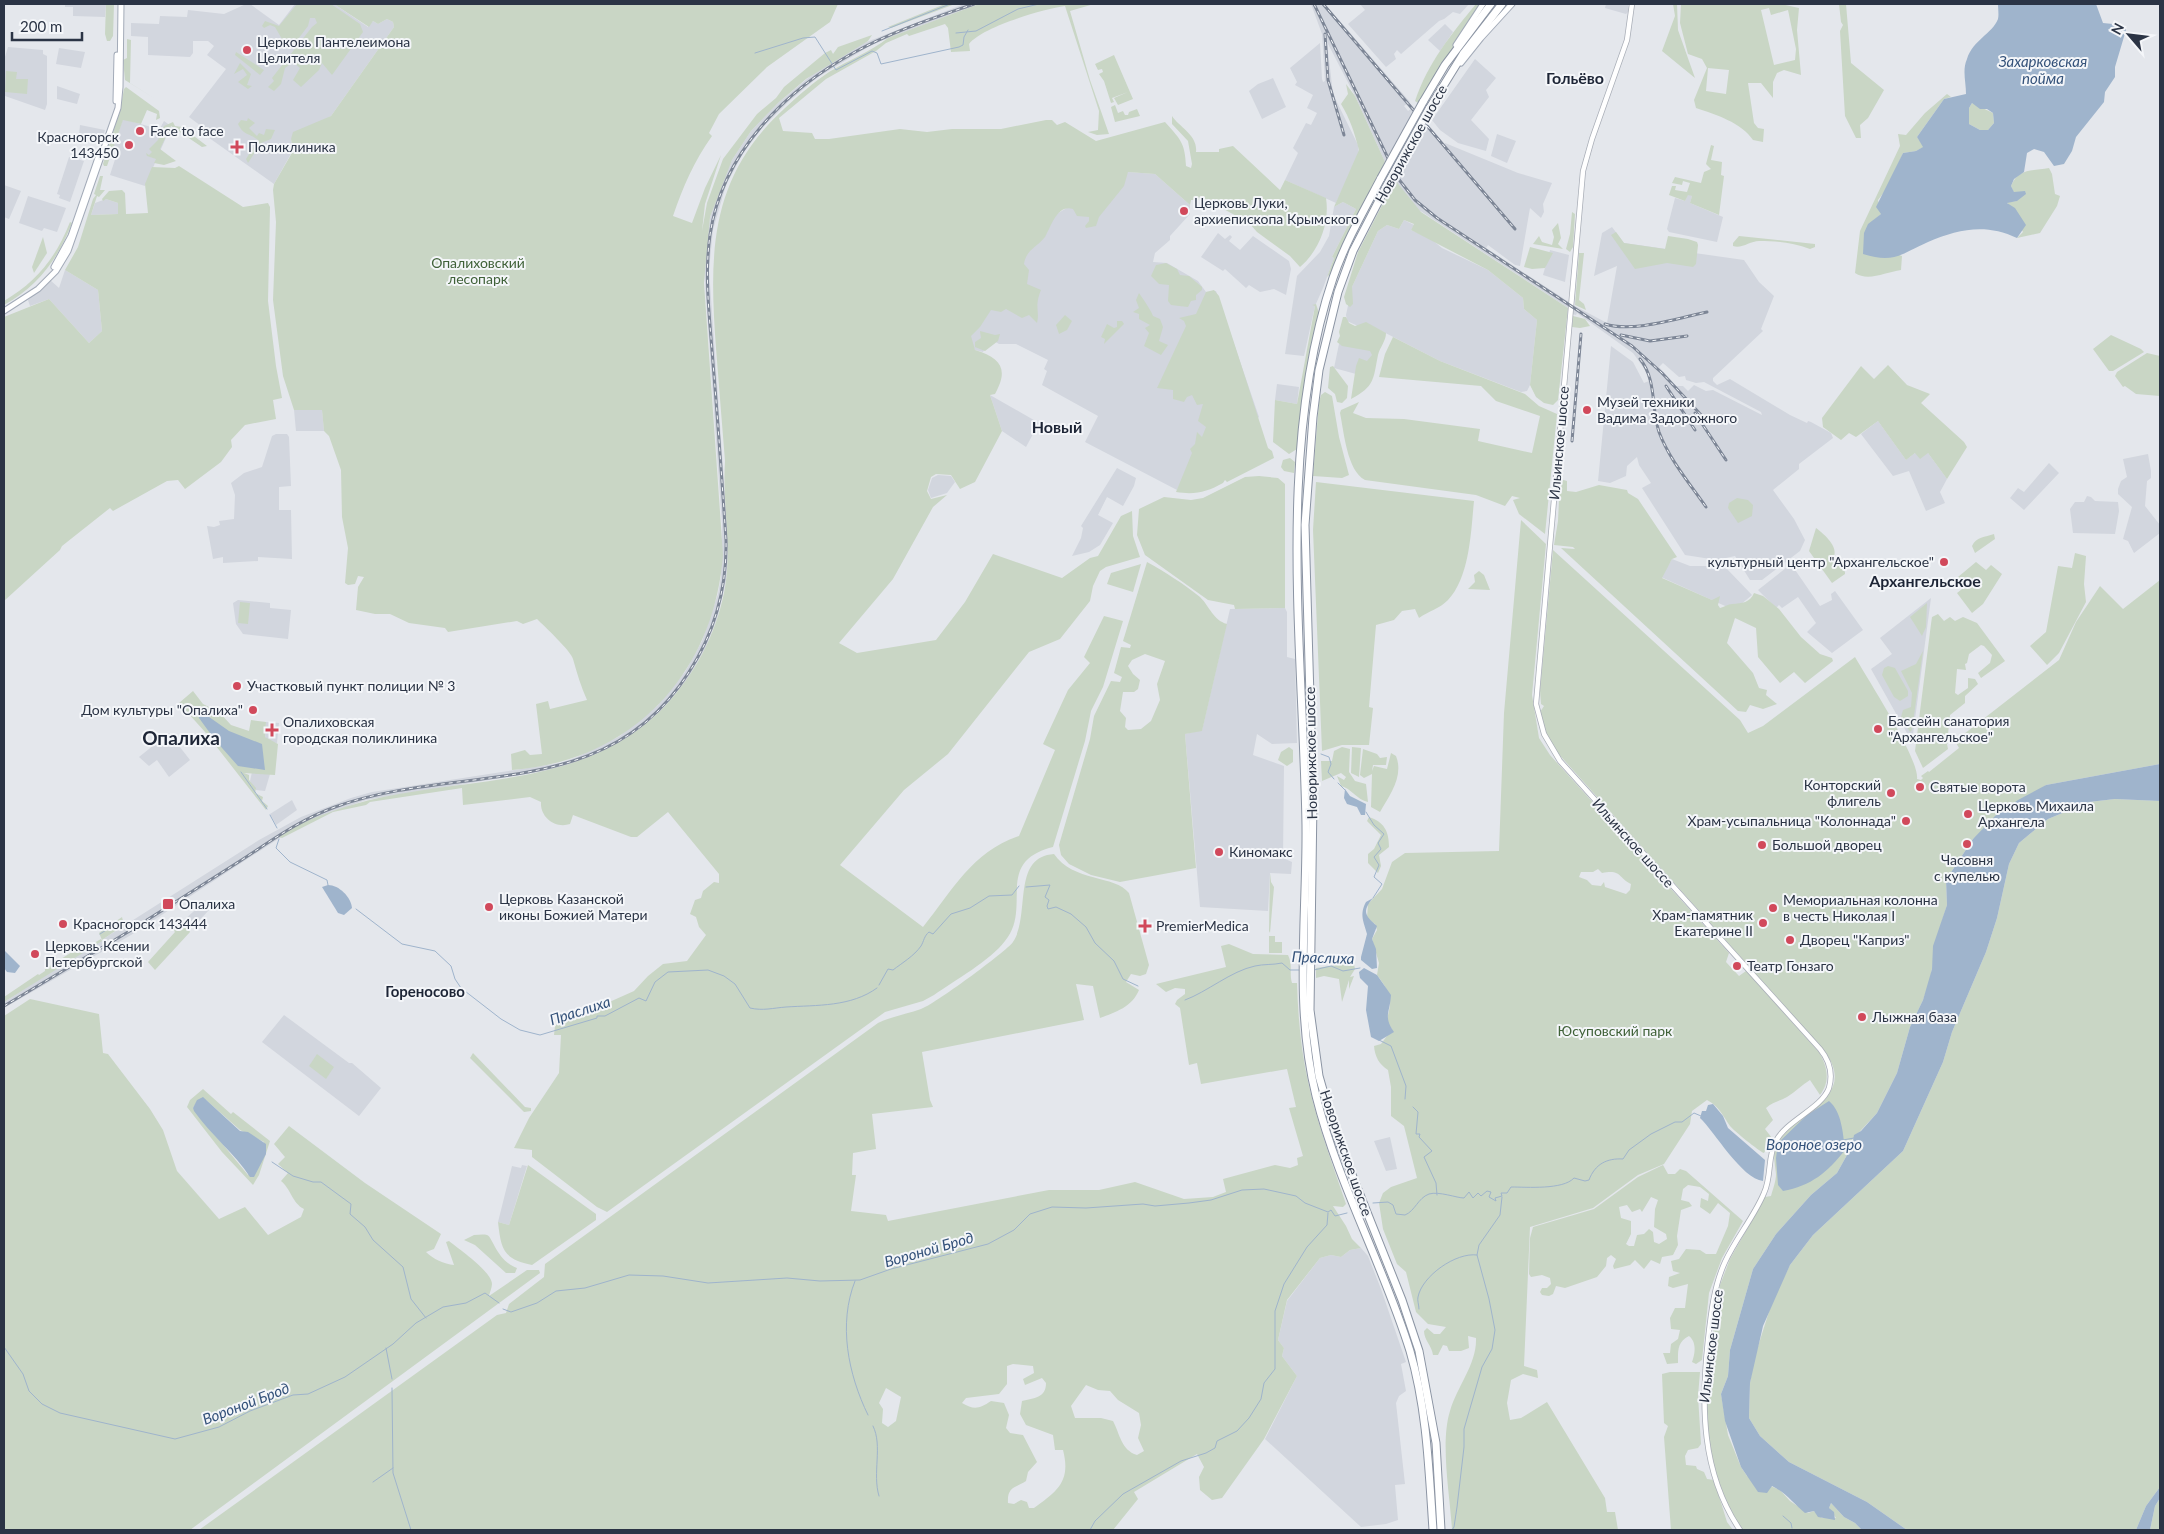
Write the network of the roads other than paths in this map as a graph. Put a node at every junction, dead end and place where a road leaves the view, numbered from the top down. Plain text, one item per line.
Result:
1 (120, 4) edge
2 (1483, 4) edge
3 (1491, 4) edge
4 (1502, 4) edge
5 (1512, 4) edge
6 (1632, 4) edge
7 (1444, 65) junction
8 (1436, 98) junction
9 (4, 310) edge
10 (1306, 964) junction
11 (1306, 977) junction
12 (1433, 1530) edge
13 (1441, 1530) edge
14 (1740, 1530) edge

1 - 9 main road
2 - 7 main road
3 - 7 highway, Новорижское шоссе
4 - 8 highway, Новорижское шоссе
5 - 8 main road
6 - 14 main road, Ильинское шоссе
7 - 10 highway, Новорижское шоссе, bridge
8 - 10 highway, Новорижское шоссе, bridge
10 - 11 highway, Новорижское шоссе
11 - 12 highway, Новорижское шоссе
11 - 13 highway, Новорижское шоссе

